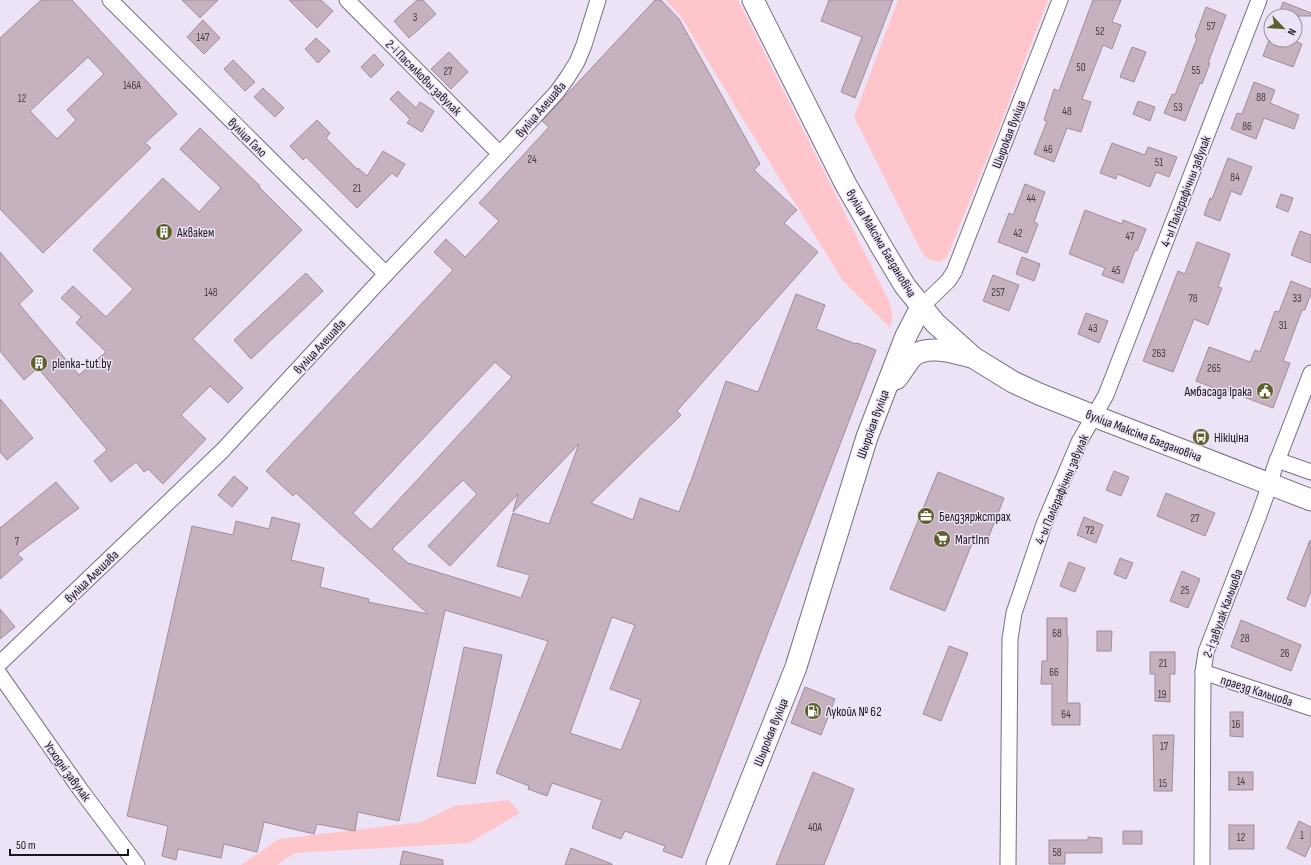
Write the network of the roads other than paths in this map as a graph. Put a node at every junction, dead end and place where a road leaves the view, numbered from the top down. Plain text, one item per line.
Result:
1 (110, 0) edge
2 (347, 0) edge
3 (598, 0) edge
4 (753, 0) edge
5 (1060, 0) edge
6 (1259, 0) edge
7 (500, 154) junction
8 (386, 274) junction
9 (921, 307) junction
10 (974, 358) junction
11 (1311, 373) edge
12 (881, 401) junction
13 (1094, 416) junction
14 (1277, 460) junction
15 (1311, 472) edge
16 (1270, 484) junction
17 (1311, 500) edge
18 (0, 663) edge
19 (1203, 672) junction
20 (0, 675) edge
21 (1311, 708) edge
22 (138, 865) edge
23 (717, 865) edge
24 (1008, 865) edge
25 (1202, 865) edge

1 - 8 street, вуліца Гало
2 - 7 street, 2-і Пасялковы завулак
3 - 7 street, вуліца Алешава
4 - 9 main road, вуліца Максіма Багдановіча
5 - 9 street, Шырокая вуліца
6 - 13 street, 4-ы Паліграфічны завулак
7 - 8 street, вуліца Алешава
8 - 18 street, вуліца Алешава
9 - 10 main road, вуліца Максіма Багдановіча
9 - 12 main road, Шырокая вуліца
10 - 12 main road
10 - 13 main road, вуліца Максіма Багдановіча
11 - 14 street, 2-і завулак Кальцова
12 - 23 main road, Шырокая вуліца
13 - 16 main road, вуліца Максіма Багдановіча
13 - 24 street, 4-ы Паліграфічны завулак
14 - 15 street
14 - 16 street, 2-і завулак Кальцова
16 - 17 main road, вуліца Максіма Багдановіча
16 - 19 street, 2-і завулак Кальцова
19 - 21 street, праезд Кальцова
19 - 25 street, 2-і завулак Кальцова
20 - 22 street, Усходні завулак

